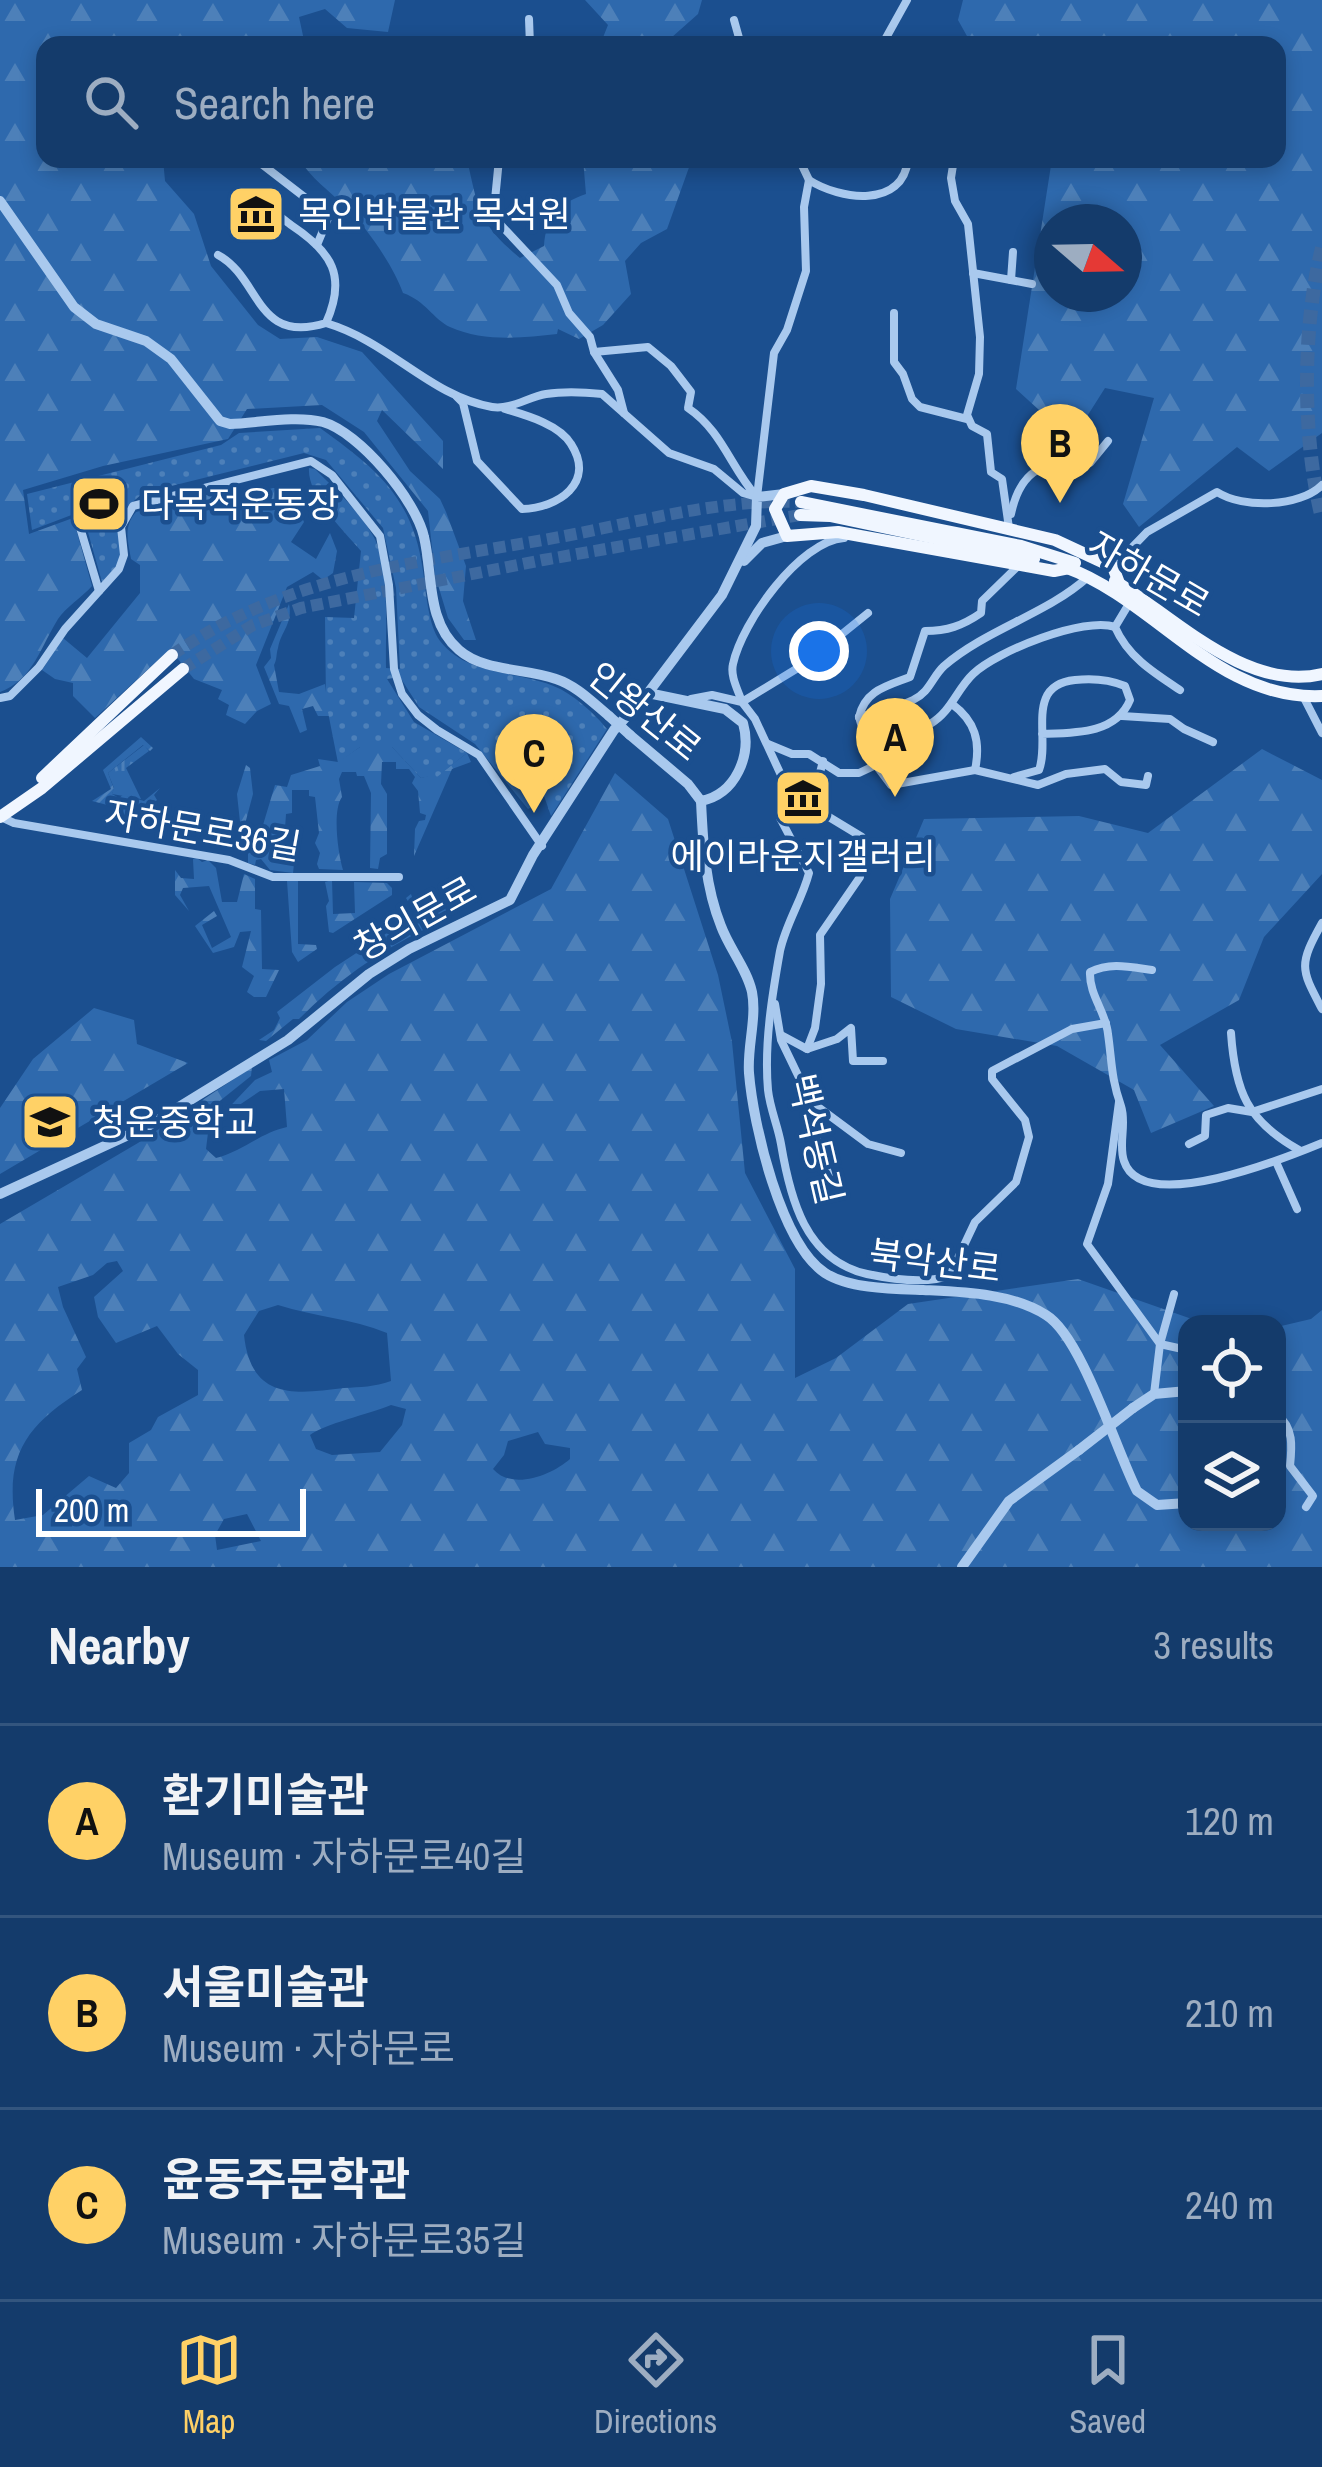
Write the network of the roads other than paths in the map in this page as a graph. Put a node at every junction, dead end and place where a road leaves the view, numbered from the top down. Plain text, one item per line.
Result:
1 (907, 0) edge
2 (530, 19) dead end
3 (734, 20) dead end
4 (530, 36) edge
5 (738, 36) edge
6 (887, 36) edge
7 (267, 168) edge
8 (498, 168) edge
9 (803, 168) edge
10 (908, 168) edge
11 (953, 168) edge
12 (809, 180) junction
13 (0, 201) edge
14 (249, 201) dead end
15 (316, 245) junction
16 (1013, 252) dead end
17 (218, 255) dead end
18 (973, 273) junction
19 (1011, 280) junction
20 (1032, 284) dead end
21 (894, 313) dead end
22 (326, 323) junction
23 (593, 352) junction
24 (456, 395) junction
25 (503, 408) junction
26 (624, 414) junction
27 (969, 419) junction
28 (1108, 441) dead end
29 (1322, 485) edge
30 (784, 494) junction
31 (757, 497) junction
32 (76, 514) dead end
33 (1010, 526) junction
34 (787, 536) junction
35 (1015, 563) junction
36 (736, 566) junction
37 (1113, 567) junction
38 (1069, 568) junction
39 (1090, 576) junction
40 (1119, 583) junction
41 (99, 592) junction
42 (1131, 601) junction
43 (868, 613) dead end
44 (1115, 627) junction
45 (172, 655) tunnel mouth
46 (183, 669) tunnel mouth
47 (1322, 674) edge
48 (1180, 690) dead end
49 (648, 693) junction
50 (1303, 696) junction
51 (1322, 696) edge
52 (0, 698) edge
53 (684, 700) junction
54 (742, 701) junction
55 (952, 704) junction
56 (1120, 716) junction
57 (860, 717) junction
58 (1322, 733) edge
59 (1042, 734) junction
60 (866, 742) junction
61 (1213, 742) dead end
62 (767, 743) junction
63 (823, 761) junction
64 (873, 765) junction
65 (975, 770) junction
66 (1148, 776) dead end
67 (1001, 778) junction
68 (701, 801) junction
69 (0, 814) edge
70 (542, 846) junction
71 (399, 878) dead end
72 (1322, 923) edge
73 (1152, 970) dead end
74 (774, 997) junction
75 (1322, 1009) edge
76 (1106, 1024) junction
77 (1231, 1033) dead end
78 (780, 1034) junction
79 (807, 1049) junction
80 (883, 1061) dead end
81 (1322, 1089) edge
82 (809, 1100) junction
83 (1119, 1101) junction
84 (1252, 1112) junction
85 (1322, 1143) edge
86 (1189, 1144) dead end
87 (1300, 1150) junction
88 (901, 1153) dead end
89 (1276, 1164) junction
90 (830, 1179) dead end
91 (0, 1194) edge
92 (1297, 1210) dead end
93 (1174, 1294) dead end
94 (1160, 1344) junction
95 (1178, 1348) edge
96 (1178, 1392) edge
97 (1154, 1394) junction
98 (1285, 1423) edge
99 (1178, 1503) edge
100 (1306, 1507) dead end
101 (962, 1567) edge

1 - 6 street
2 - 4 street
3 - 5 street
7 - 15 street
8 - 23 street
9 - 12 street
10 - 12 street
11 - 18 street
12 - 31 street
13 - 68 street, 인왕산로, bridge
14 - 15 street
15 - 22 street
16 - 19 street
17 - 22 street
18 - 19 street
18 - 27 street
19 - 20 street
21 - 27 street
22 - 24 street
23 - 26 street
23 - 31 street
24 - 25 street
24 - 25 street
25 - 26 street
26 - 31 street
27 - 33 street
28 - 33 street
29 - 37 street
30 - 31 street
30 - 33 main road
30 - 34 main road
31 - 36 street, 창의문로
32 - 41 street
33 - 37 main road
34 - 35 main road
34 - 36 street
35 - 38 main road
35 - 54 street
35 - 57 street
36 - 49 street, 창의문로
37 - 40 main road
38 - 39 main road, 자하문로
38 - 40 main road, 자하문로
39 - 42 main road, 자하문로
39 - 57 street
40 - 47 main road, 자하문로
41 - 52 street
41 - 70 street
42 - 44 street
42 - 50 main road, 자하문로
43 - 54 street
44 - 48 street
44 - 55 street
45 - 69 main road
46 - 69 main road
49 - 53 street
49 - 70 street, 창의문로
50 - 51 main road, 자하문로
50 - 58 street
53 - 54 street
53 - 68 street
54 - 62 street, 백석동길
55 - 60 street
55 - 65 street
56 - 59 street
56 - 59 street
56 - 61 street
57 - 60 street
59 - 67 street
60 - 64 street
62 - 63 street
62 - 74 street, 백석동길
63 - 64 street
63 - 79 street
64 - 65 street
65 - 67 street
66 - 67 street
68 - 99 street, 북악산로
69 - 71 street, 자하문로36길
70 - 91 street, 창의문로
72 - 75 street
73 - 76 street
74 - 76 street, 백석동길
74 - 78 street
76 - 83 street
77 - 84 street
78 - 79 street
78 - 82 street
79 - 80 street
81 - 84 street
82 - 88 street
82 - 90 street
83 - 89 street
83 - 94 street
84 - 86 street
84 - 87 street
85 - 87 street
87 - 89 street
89 - 92 street
93 - 94 street
94 - 95 street
94 - 97 street
96 - 97 street
97 - 101 street, bridge
98 - 100 street

